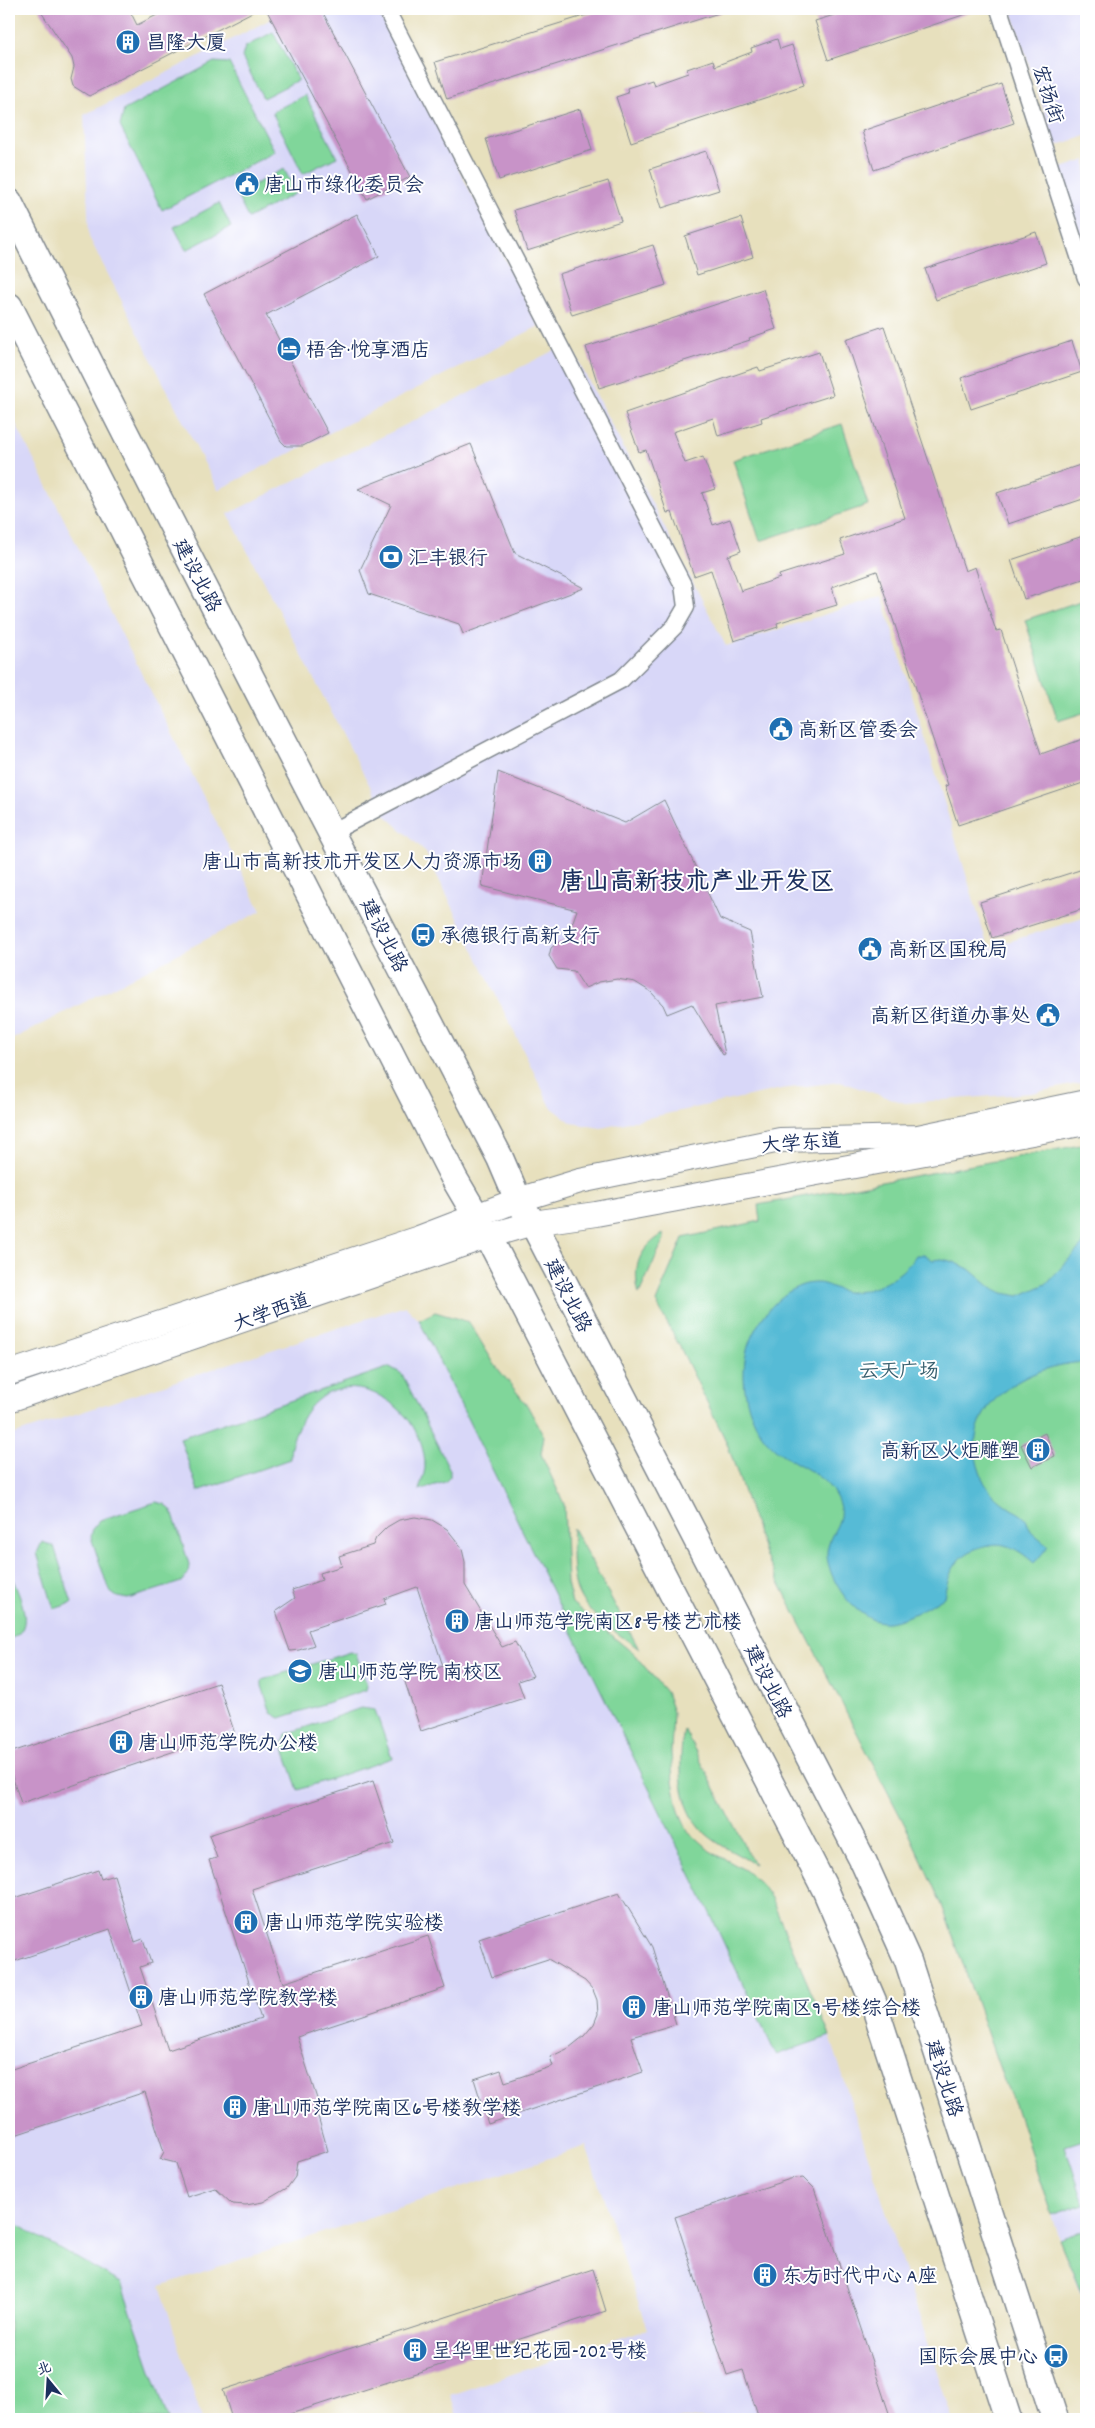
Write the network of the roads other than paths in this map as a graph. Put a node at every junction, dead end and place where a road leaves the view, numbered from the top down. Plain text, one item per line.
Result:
1 (386, 9) edge
2 (999, 9) edge
3 (9, 202) edge
4 (1086, 278) edge
5 (9, 306) edge
6 (332, 832) junction
7 (1086, 1102) edge
8 (1086, 1123) edge
9 (518, 1200) junction
10 (533, 1223) junction
11 (481, 1226) junction
12 (9, 1373) edge
13 (9, 1400) edge
14 (1008, 2419) edge
15 (1055, 2419) edge

1 - 6 street
2 - 4 street, 宏扬街
3 - 6 main road, 建设北路
5 - 11 main road
6 - 9 main road, 建设北路
7 - 9 street, 大学东道
8 - 10 street, 大学东道
9 - 10 main road, 建设北路
9 - 11 street, 大学西道
10 - 11 street, 大学西道
10 - 15 main road, 建设北路
11 - 12 street, 大学西道
11 - 13 street, 大学西道
11 - 14 main road

